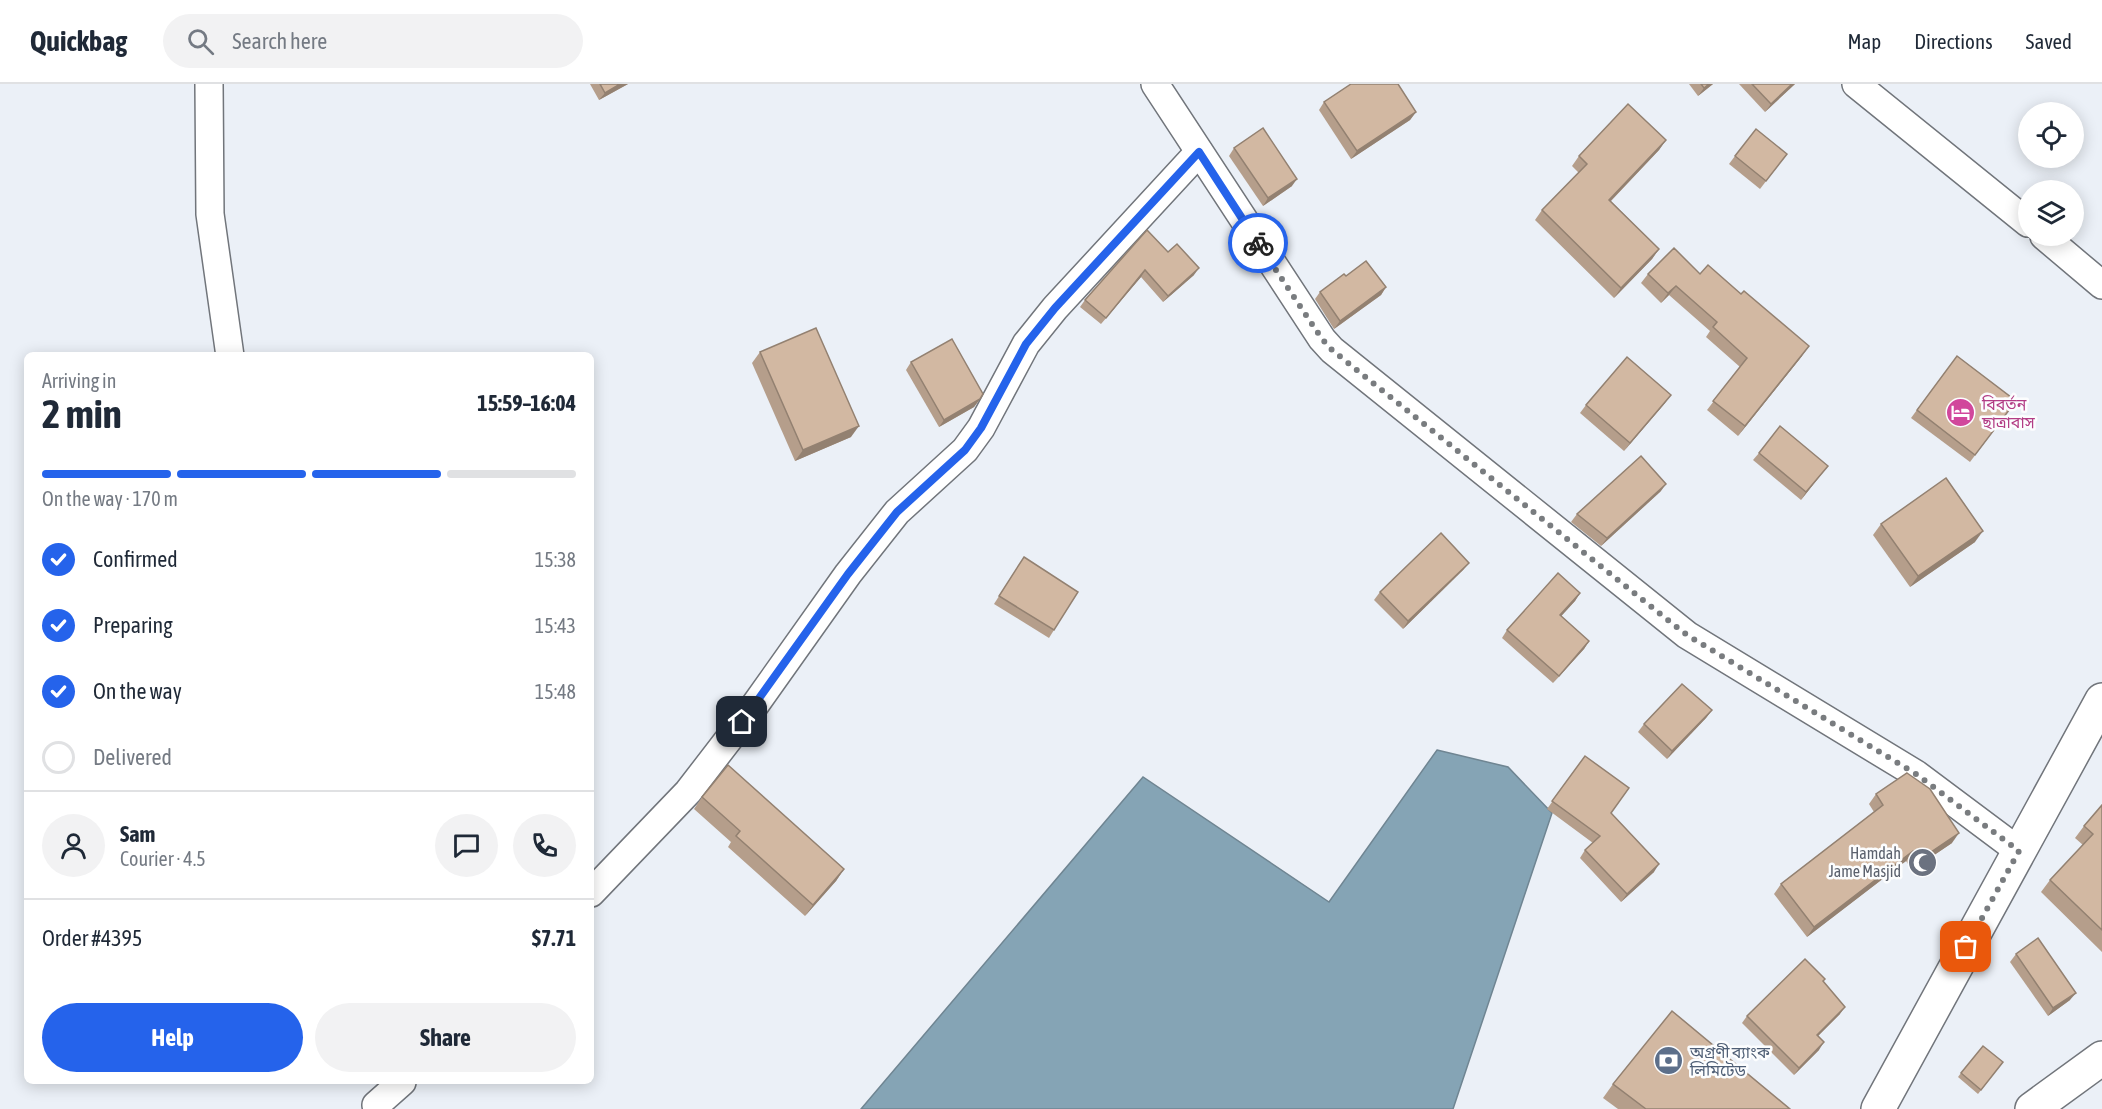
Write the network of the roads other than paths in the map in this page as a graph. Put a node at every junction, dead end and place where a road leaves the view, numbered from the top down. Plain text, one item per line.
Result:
1 (209, 84) edge
2 (1155, 84) edge
3 (1856, 84) edge
4 (1199, 152) junction
5 (2018, 215) edge
6 (2056, 246) edge
7 (2102, 285) edge
8 (229, 352) edge
9 (2102, 700) edge
10 (2019, 851) junction
11 (594, 890) edge
12 (2102, 1058) edge
13 (399, 1084) edge
14 (377, 1099) edge
15 (1878, 1109) edge
16 (2032, 1109) edge

1 - 8 street
2 - 4 street
3 - 5 street
4 - 10 street
4 - 11 street
6 - 7 street
9 - 10 highway
10 - 15 highway
12 - 16 highway
13 - 14 street

